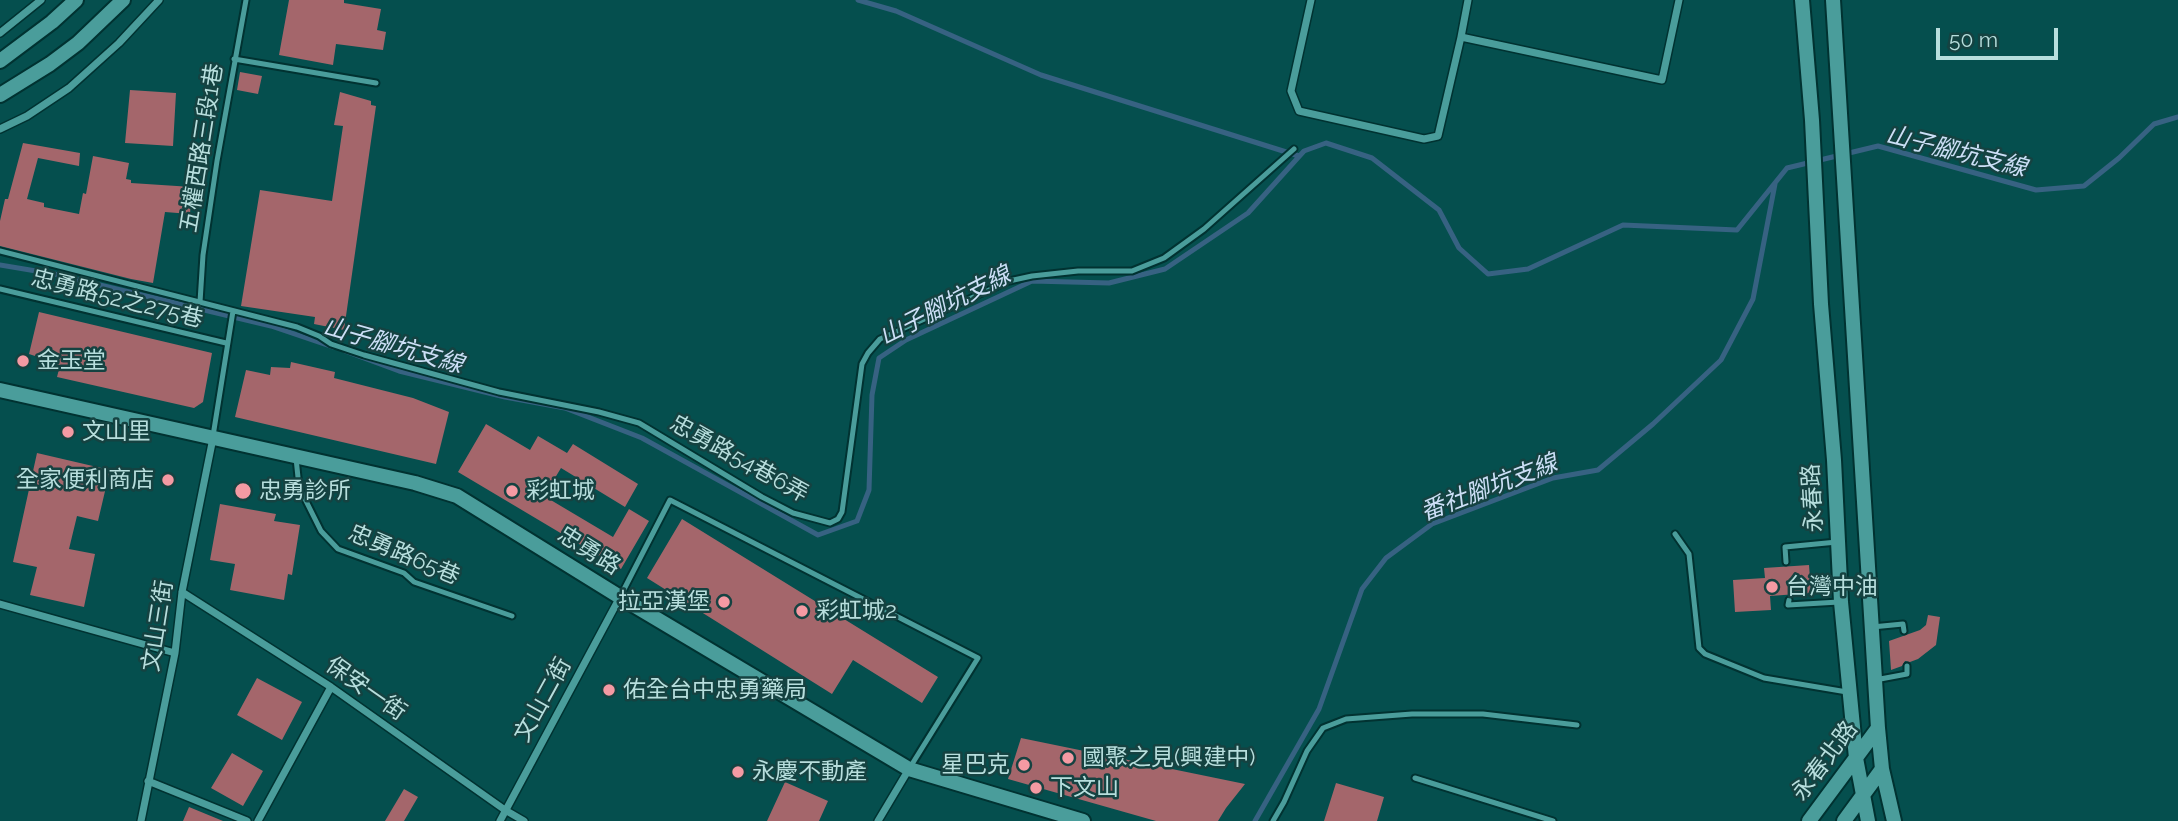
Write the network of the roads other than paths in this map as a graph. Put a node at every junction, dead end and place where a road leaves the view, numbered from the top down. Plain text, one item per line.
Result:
1 (41, 0) edge
2 (76, 0) edge
3 (123, 0) edge
4 (159, 0) edge
5 (246, 0) edge
6 (1311, 0) edge
7 (1468, 0) edge
8 (1679, 0) edge
9 (1801, 0) edge
10 (1833, 0) edge
11 (0, 33) edge
12 (1461, 37) junction
13 (234, 59) junction
14 (0, 61) edge
15 (376, 83) dead end
16 (0, 95) edge
17 (0, 129) edge
18 (1294, 149) dead end
19 (0, 251) edge
20 (0, 289) edge
21 (200, 302) junction
22 (233, 311) junction
23 (226, 343) junction
24 (0, 390) edge
25 (213, 438) junction
26 (296, 458) junction
27 (1675, 534) dead end
28 (1838, 542) junction
29 (1786, 562) dead end
30 (182, 592) junction
31 (620, 597) junction
32 (1789, 600) dead end
33 (1841, 602) junction
34 (0, 604) edge
35 (512, 616) dead end
36 (1872, 627) junction
37 (1904, 631) dead end
38 (176, 653) junction
39 (1907, 666) dead end
40 (1875, 680) junction
41 (331, 687) junction
42 (1850, 693) junction
43 (1577, 725) dead end
44 (1878, 728) junction
45 (1856, 758) junction
46 (909, 769) junction
47 (1882, 769) junction
48 (1415, 778) dead end
49 (148, 781) junction
50 (1863, 796) junction
51 (505, 810) junction
52 (1524, 811) junction
53 (141, 821) edge
54 (247, 821) edge
55 (258, 821) edge
56 (500, 821) edge
57 (524, 821) edge
58 (878, 821) edge
59 (1083, 821) edge
60 (1273, 821) edge
61 (1521, 821) edge
62 (1553, 821) edge
63 (1809, 821) edge
64 (1844, 821) edge
65 (1868, 821) edge
66 (1894, 821) edge

1 - 11 street
2 - 14 street
3 - 16 street
4 - 17 street
5 - 13 lane, 五權西路三段1巷
6 - 12 street
7 - 12 street
8 - 12 street
9 - 28 street, 永春路
10 - 36 street
13 - 15 lane
13 - 21 lane, 五權西路三段1巷
18 - 22 lane, 忠勇路54巷6弄
19 - 21 lane
20 - 23 lane, 忠勇路52之275巷
21 - 22 lane
22 - 23 lane, 忠勇路52之275巷
23 - 25 lane, 忠勇路52之275巷
24 - 25 street, 忠勇路
25 - 26 street, 忠勇路
25 - 30 street, 文山三街
26 - 31 street, 忠勇路
26 - 35 lane, 忠勇路65巷
27 - 42 lane
28 - 29 lane
28 - 33 street, 永春路
30 - 38 street, 文山三街
30 - 41 street, 保安一街
31 - 46 street, 忠勇路
31 - 46 lane
31 - 51 street, 文山二街
32 - 33 lane
33 - 42 street, 永春路
34 - 38 street
36 - 37 lane
36 - 40 street
38 - 49 street, 文山三街
39 - 40 lane
40 - 44 street
41 - 51 street, 保安一街
41 - 55 street
42 - 45 street, 永春路
43 - 60 lane
44 - 45 street, 永春北路
44 - 47 street
45 - 50 street, 永春路
45 - 63 street, 永春北路
46 - 58 street
46 - 59 street, 忠勇路
47 - 50 street
47 - 66 street
48 - 52 lane
49 - 53 street, 文山三街
49 - 54 street
50 - 64 street
50 - 65 street, 永春路
51 - 56 street, 文山二街
51 - 57 street, 保安一街
52 - 61 lane
52 - 62 lane

